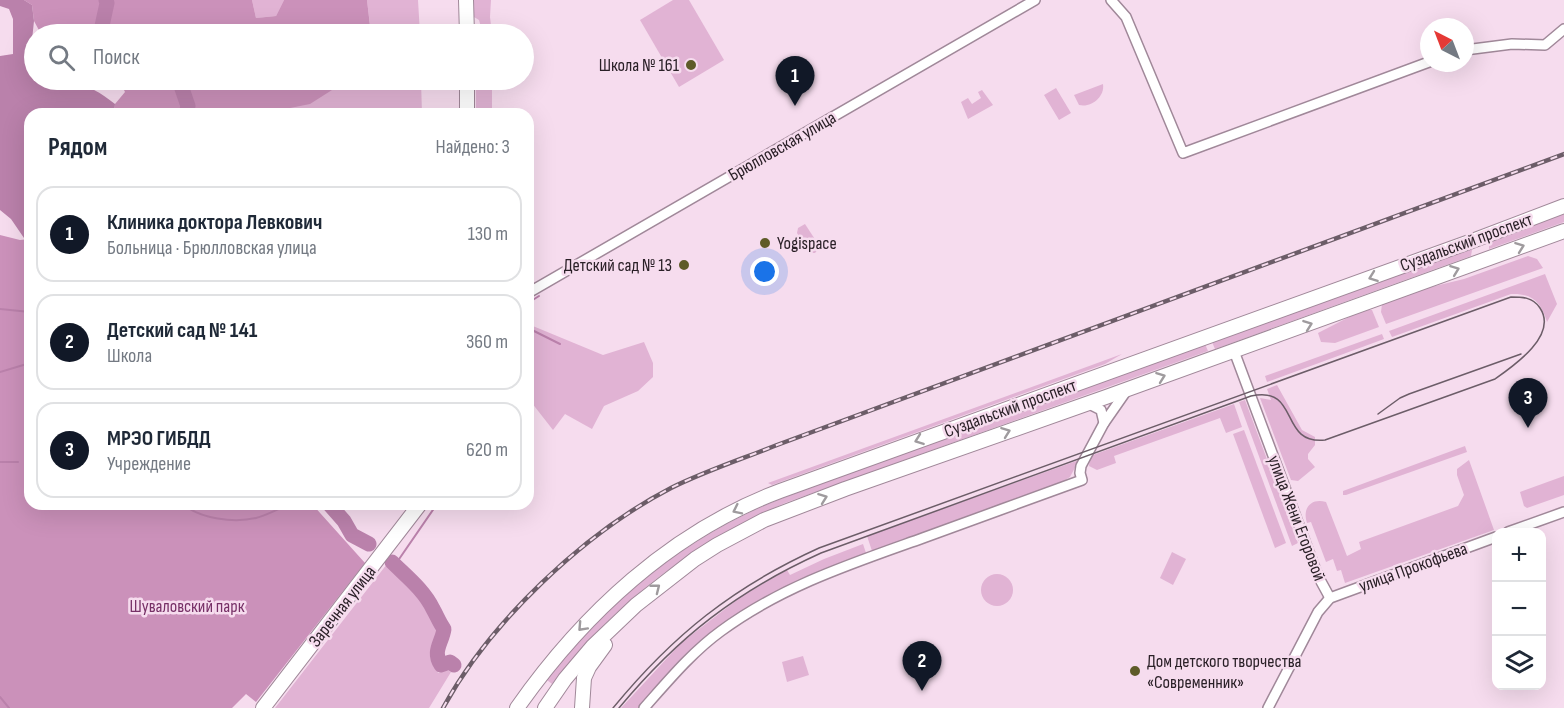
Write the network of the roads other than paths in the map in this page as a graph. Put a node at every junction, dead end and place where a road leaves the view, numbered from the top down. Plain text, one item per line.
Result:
1 (466, 0) edge
2 (1035, 0) edge
3 (1111, 0) edge
4 (467, 24) edge
5 (1564, 29) edge
6 (1474, 49) edge
7 (1420, 65) edge
8 (467, 90) edge
9 (467, 108) edge
10 (1564, 206) edge
11 (1564, 231) edge
12 (1472, 241) junction
13 (1476, 263) junction
14 (534, 290) edge
15 (1234, 351) junction
16 (1127, 390) junction
17 (1087, 403) junction
18 (1104, 423) junction
19 (415, 510) edge
20 (1564, 512) edge
21 (1519, 528) edge
22 (1492, 539) edge
23 (1330, 598) junction
24 (619, 619) junction
25 (263, 708) edge
26 (517, 708) edge
27 (545, 708) edge
28 (582, 708) edge
29 (644, 708) edge
30 (1268, 708) edge

1 - 4 main road
2 - 14 street, Брюлловская улица
3 - 7 street
5 - 6 street
8 - 9 main road
10 - 12 main road, Суздальский проспект
13 -> 11 main road, Суздальский проспект
12 - 13 main road
12 -> 26 main road, Суздальский проспект
15 -> 13 main road, Суздальский проспект
16 -> 15 main road, Суздальский проспект
15 - 23 street, улица Жени Егоровой
16 - 17 main road, Суздальский проспект
16 - 18 street
17 - 18 street
24 -> 17 main road, Суздальский проспект
18 - 29 street
19 - 25 main road, Заречная улица
20 - 21 street
22 - 23 street, улица Прокофьева
23 - 30 street, улица Жени Егоровой
24 - 27 main road, Суздальский проспект
24 - 28 main road

